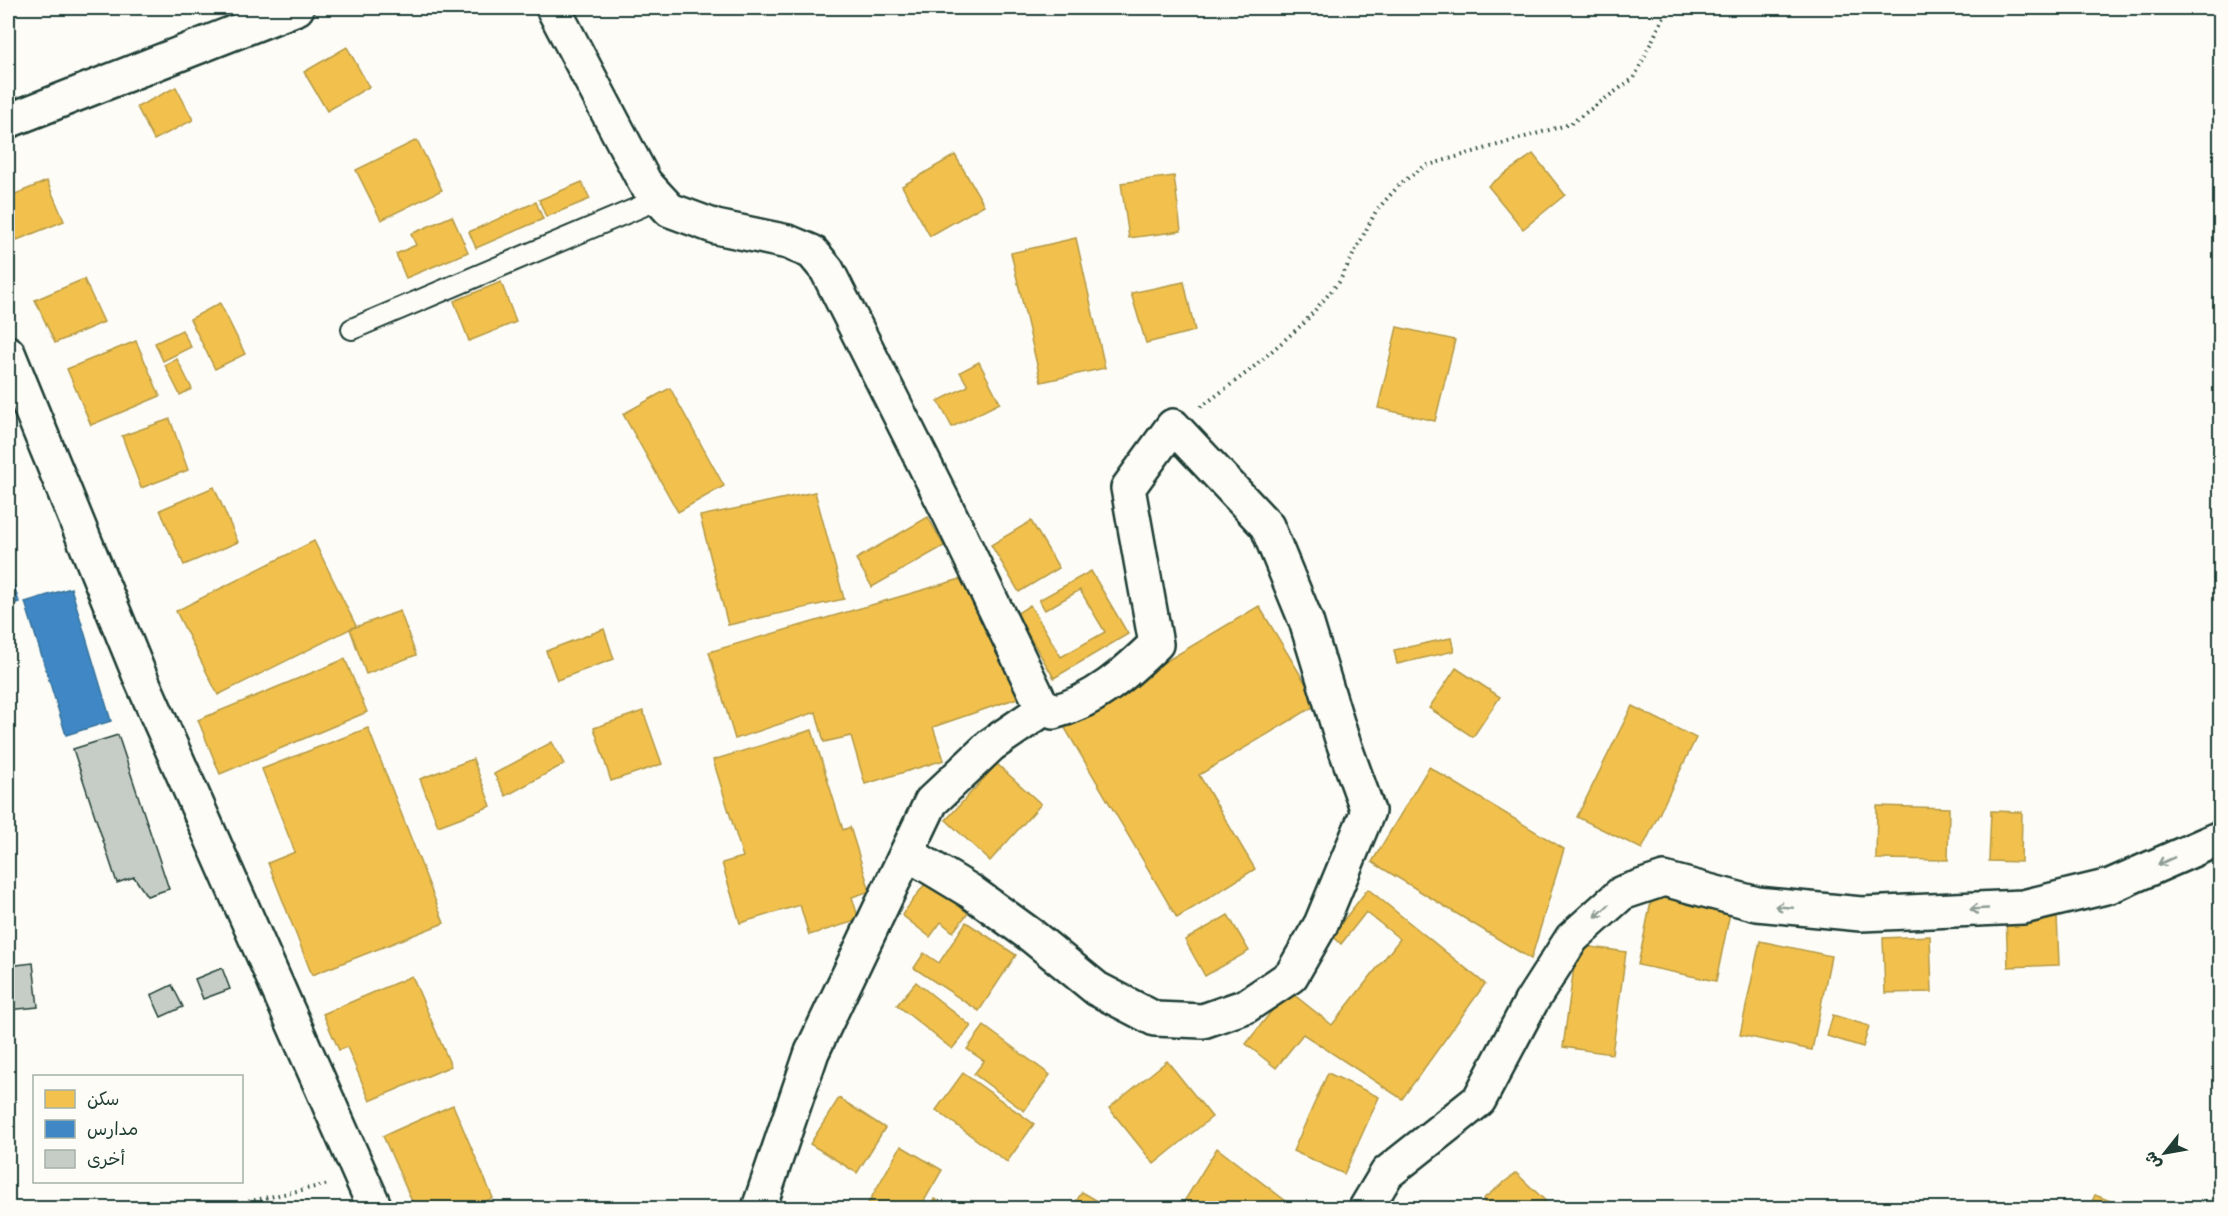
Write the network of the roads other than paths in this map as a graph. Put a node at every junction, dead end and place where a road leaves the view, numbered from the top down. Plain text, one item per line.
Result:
1 (297, 8) edge
2 (553, 8) edge
3 (8, 121) edge
4 (659, 199) junction
5 (352, 329) dead end
6 (8, 353) edge
7 (1045, 708) junction
8 (2220, 838) edge
9 (907, 853) junction
10 (375, 1209) edge
11 (759, 1209) edge
12 (1366, 1209) edge

1 - 3 street
2 - 4 street
4 - 5 lane
4 - 7 street
6 - 10 street
7 - 9 street
7 - 9 street
8 -> 12 street
9 - 11 street

